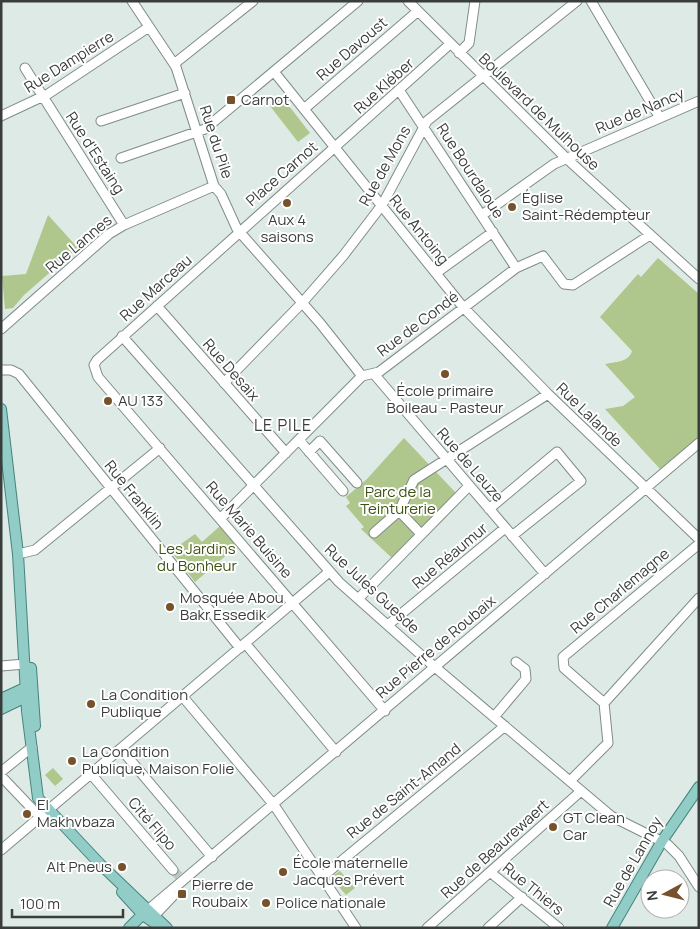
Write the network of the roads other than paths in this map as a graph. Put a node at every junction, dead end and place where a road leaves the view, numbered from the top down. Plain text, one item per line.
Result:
1 (144, 1) edge
2 (253, 1) edge
3 (358, 1) edge
4 (408, 1) edge
5 (475, 1) edge
6 (577, 1) edge
7 (592, 1) edge
8 (134, 4) edge
9 (418, 11) junction
10 (149, 27) junction
11 (450, 44) junction
12 (460, 53) junction
13 (174, 64) junction
14 (25, 68) dead end
15 (275, 72) junction
16 (482, 76) junction
17 (399, 90) junction
18 (185, 93) junction
19 (42, 97) junction
20 (699, 101) edge
21 (304, 108) junction
22 (1, 116) edge
23 (660, 118) junction
24 (101, 121) dead end
25 (424, 126) junction
26 (198, 132) junction
27 (334, 146) junction
28 (121, 158) dead end
29 (566, 158) junction
30 (214, 186) junction
31 (382, 205) junction
32 (482, 215) junction
33 (124, 225) junction
34 (239, 231) junction
35 (493, 232) junction
36 (650, 235) junction
37 (516, 268) junction
38 (436, 273) junction
39 (699, 279) edge
40 (302, 303) junction
41 (156, 306) junction
42 (463, 307) junction
43 (1, 329) edge
44 (122, 336) junction
45 (94, 366) joint
46 (1, 370) edge
47 (374, 374) junction
48 (362, 376) junction
49 (224, 383) junction
50 (548, 394) junction
51 (1, 409) edge
52 (298, 440) junction
53 (699, 444) edge
54 (160, 448) junction
55 (309, 452) junction
56 (286, 453) junction
57 (446, 460) junction
58 (4, 461) edge
59 (357, 483) dead end
60 (254, 485) junction
61 (469, 486) junction
62 (111, 488) junction
63 (646, 488) junction
64 (343, 491) dead end
65 (489, 509) junction
66 (399, 511) junction
67 (221, 518) junction
68 (505, 528) junction
69 (374, 533) dead end
70 (421, 534) junction
71 (512, 536) junction
72 (699, 539) edge
73 (699, 544) edge
74 (18, 554) junction
75 (329, 572) junction
76 (545, 574) junction
77 (20, 578) junction
78 (359, 598) junction
79 (699, 598) edge
80 (293, 602) junction
81 (389, 624) junction
82 (242, 646) junction
83 (516, 662) dead end
84 (25, 664) junction
85 (1, 666) edge
86 (436, 668) junction
87 (30, 690) junction
88 (183, 697) junction
89 (1, 698) edge
90 (604, 703) junction
91 (1, 709) edge
92 (385, 711) junction
93 (494, 717) junction
94 (505, 726) junction
95 (32, 747) junction
96 (121, 749) junction
97 (336, 752) junction
98 (1, 772) edge
99 (91, 774) junction
100 (1, 776) edge
101 (570, 781) junction
102 (699, 787) edge
103 (581, 790) junction
104 (274, 805) junction
105 (44, 813) junction
106 (662, 841) junction
107 (1, 850) edge
108 (212, 857) junction
109 (490, 872) junction
110 (193, 873) junction
111 (178, 876) junction
112 (322, 877) junction
113 (699, 887) edge
114 (522, 897) junction
115 (148, 918) edge
116 (553, 926) edge
117 (130, 928) edge
118 (161, 928) edge
119 (167, 928) edge
120 (356, 928) edge
121 (427, 928) edge
122 (488, 928) edge
123 (612, 928) edge

1 - 8 street
2 - 13 street
3 - 15 street
4 - 9 street, Boulevard de Mulhouse
5 - 12 street
6 - 16 street, Rue de Mons
7 - 23 street
8 - 10 street, Rue du Pile
9 - 11 street, Boulevard de Mulhouse
9 - 21 street, Rue Davoust
10 - 13 street, Rue du Pile
10 - 19 street, Rue Dampierre
11 - 12 street, Boulevard de Mulhouse
11 - 17 street, Rue Kléber
12 - 16 street, Boulevard de Mulhouse
13 - 18 street, Rue du Pile
14 - 19 street, Rue d'Estaing
15 - 21 street, Place Carnot
15 - 26 street
16 - 25 street, Rue de Mons
16 - 29 street, Boulevard de Mulhouse
17 - 25 street, Rue Bourdaloue
17 - 27 street, Rue Kléber
18 - 24 street
18 - 26 street, Rue du Pile
19 - 22 street, Rue Dampierre
19 - 33 street, Rue d'Estaing
20 - 23 street, Rue de Nancy
21 - 27 street, Place Carnot
23 - 29 street, Rue de Nancy
25 - 31 street, Rue de Mons
25 - 32 street, Rue Bourdaloue
26 - 28 street
26 - 30 street, Rue du Pile
27 - 31 street, Rue Antoing
27 - 34 street, Place Carnot
29 - 32 street, Rue de Nancy
29 - 36 street, Boulevard de Mulhouse
30 - 33 street, Rue Lannes
30 - 34 street, Rue du Pile
31 - 38 street, Rue Antoing
31 - 40 street, Rue de Mons
32 - 35 street, Rue Bourdaloue
33 - 43 street, Rue Lannes
34 - 40 street, Rue du Pile
34 - 41 street, Rue Marceau
35 - 37 street, Rue Bourdaloue
35 - 38 street
36 - 37 street, Rue de Condé
36 - 39 street, Boulevard de Mulhouse
37 - 42 street, Rue de Condé
38 - 42 street, Rue Antoing
40 - 48 street, Rue du Pile
40 - 49 street, Rue de Mons
41 - 44 street, Rue Marceau
41 - 49 street, Rue Desaix
42 - 47 street, Rue de Condé
42 - 50 street, Rue Lalande
44 - 45 street, Rue Marceau
44 - 60 street, Rue Jules Guesde
45 - 54 street, Rue Marie Buisine
46 - 62 street, Rue Franklin
47 - 48 street, Rue de Condé
47 - 57 street, Rue de Leuze
48 - 52 street
49 - 56 street, Rue Desaix
50 - 57 street
50 - 63 street, Rue Lalande
51 - 58 main road
52 - 55 street
52 - 56 street
53 - 63 street, Rue Pierre de Roubaix
54 - 62 street
54 - 67 street, Rue Marie Buisine
55 - 59 street
55 - 64 street
56 - 60 street
57 - 61 street, Rue de Leuze
57 - 66 street
58 - 74 main road
60 - 67 street
60 - 75 street, Rue Jules Guesde
61 - 65 street, Rue de Leuze
61 - 70 street
62 - 74 street
62 - 82 street, Rue Franklin
63 - 72 street, Rue Lalande
63 - 76 street, Rue Pierre de Roubaix
65 - 68 street, Rue de Leuze
65 - 71 street
66 - 69 street
66 - 70 street
67 - 80 street, Rue Marie Buisine
68 - 71 street, Rue de Leuze
68 - 81 street, Rue Réaumur
70 - 78 street
71 - 76 street, Rue de Leuze
73 - 90 street, Rue Charlemagne
74 - 77 main road
75 - 78 street, Rue Jules Guesde
75 - 80 street
76 - 86 street, Rue Pierre de Roubaix
77 - 84 main road
77 - 87 main road
78 - 81 street, Rue Jules Guesde
79 - 90 street
80 - 82 street
80 - 92 street, Rue Marie Buisine
81 - 86 street, Rue Jules Guesde
82 - 88 street
82 - 97 street, Rue Franklin
83 - 93 street
84 - 85 street
84 - 87 main road
86 - 92 street, Rue Pierre de Roubaix
86 - 93 street, Rue Jules Guesde
87 - 89 main road
87 - 91 main road
87 - 95 main road
88 - 96 street
88 - 104 street
90 - 101 street
92 - 97 street, Rue Pierre de Roubaix
93 - 94 street, Rue Jules Guesde
94 - 101 street, Rue Jules Guesde
94 - 112 street, Rue de Saint-Amand
95 - 98 street
95 - 105 main road
96 - 99 street
96 - 108 street
97 - 104 street, Rue Pierre de Roubaix
99 - 105 street
99 - 111 street, Cité Flipo
100 - 105 street
101 - 103 street, Rue Jules Guesde
102 - 106 main road, Rue de Lannoy
103 - 106 street, Rue Jules Guesde
103 - 109 street, Rue de Beaurewaert
104 - 108 street, Rue Pierre de Roubaix
104 - 112 street
105 - 107 street
105 - 115 main road
106 - 113 street, Rue Jules Guesde
106 - 123 main road, Rue de Lannoy
108 - 110 street, Rue Pierre de Roubaix
109 - 114 street, Rue Thiers
109 - 121 street, Rue de Beaurewaert
110 - 111 street, Rue Pierre de Roubaix
110 - 115 street, Rue Pierre de Roubaix
111 - 115 street, Rue Pierre de Roubaix
112 - 120 street
114 - 116 street, Rue Thiers
114 - 122 street
115 - 117 main road, Rue Pierre de Roubaix
115 - 118 main road
115 - 119 main road

